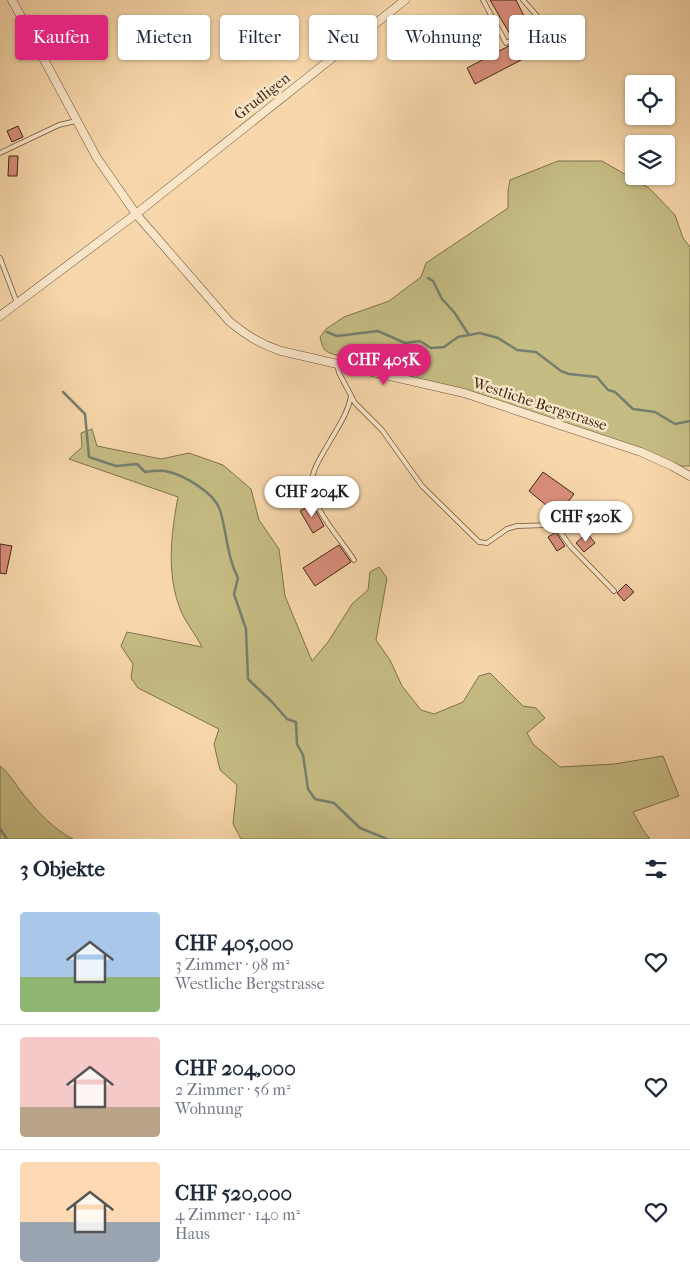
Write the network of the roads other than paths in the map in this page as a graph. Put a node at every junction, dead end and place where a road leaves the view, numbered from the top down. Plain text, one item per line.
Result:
1 (12, 0) edge
2 (405, 0) edge
3 (483, 0) edge
4 (523, 0) edge
5 (536, 15) edge
6 (509, 41) edge
7 (76, 121) junction
8 (0, 153) edge
9 (136, 214) junction
10 (0, 258) edge
11 (17, 303) junction
12 (0, 316) edge
13 (337, 364) junction
14 (351, 396) junction
15 (690, 476) edge
16 (354, 560) dead end
17 (614, 591) dead end

1 - 7 street, Westliche Bergstrasse
2 - 9 street, Grudligen
3 - 6 lane
4 - 5 lane
7 - 8 lane
7 - 9 street, Westliche Bergstrasse
9 - 11 street, Grudligen
9 - 13 street, Westliche Bergstrasse
10 - 11 lane
11 - 12 street, Grudligen
13 - 14 lane
13 - 15 street, Westliche Bergstrasse
14 - 16 lane
14 - 17 lane

